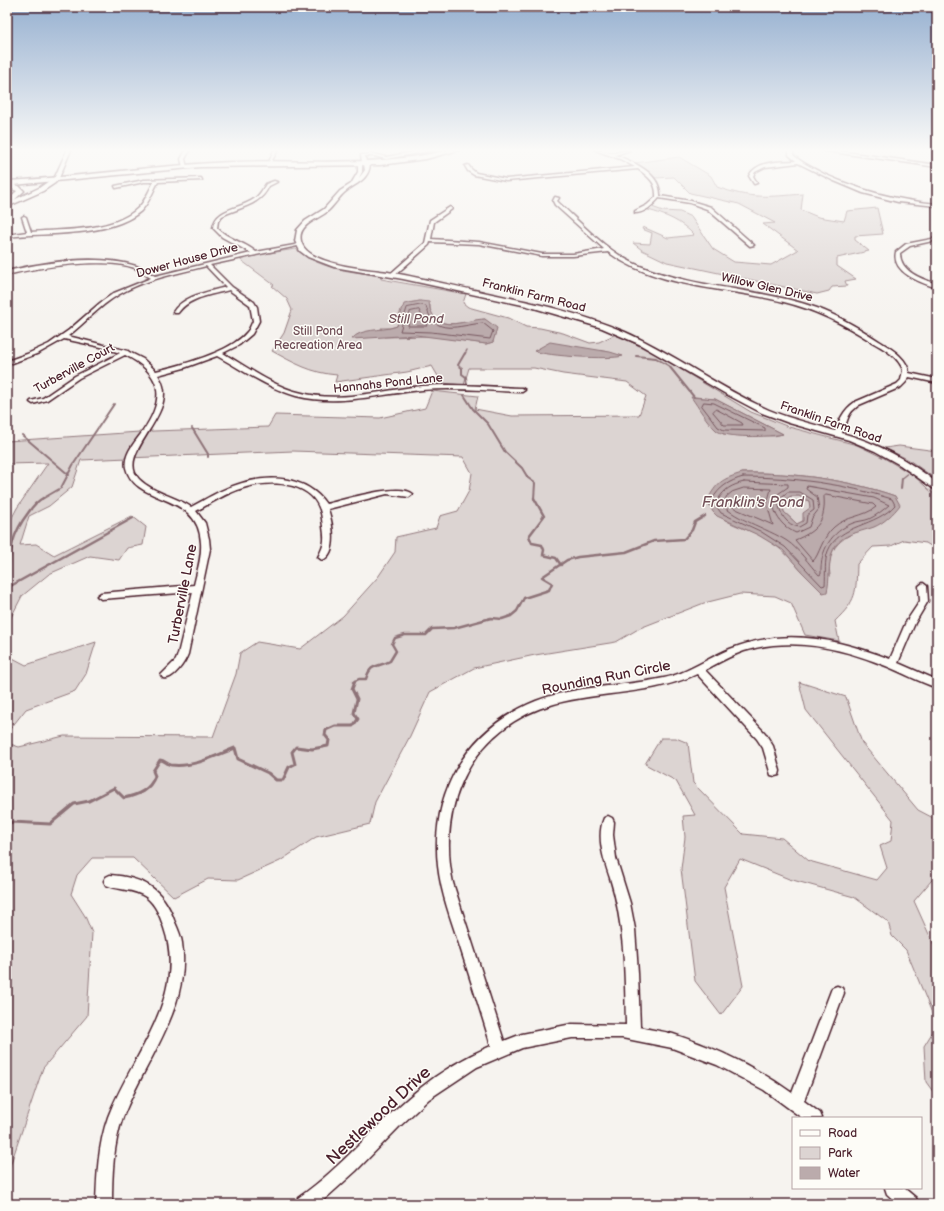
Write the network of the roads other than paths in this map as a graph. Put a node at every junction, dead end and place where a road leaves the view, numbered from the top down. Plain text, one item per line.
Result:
1 (142, 207) edge
2 (242, 207) edge
3 (328, 207) edge
4 (560, 207) edge
5 (648, 207) edge
6 (705, 207) edge
7 (450, 208) dead end
8 (637, 212) dead end
9 (24, 217) dead end
10 (29, 232) junction
11 (7, 236) edge
12 (937, 239) edge
13 (429, 240) junction
14 (300, 245) junction
15 (752, 245) dead end
16 (609, 250) junction
17 (254, 253) junction
18 (207, 264) junction
19 (7, 274) edge
20 (392, 274) junction
21 (155, 278) junction
22 (937, 286) edge
23 (229, 288) junction
24 (176, 312) dead end
25 (63, 337) junction
26 (126, 352) junction
27 (219, 354) junction
28 (7, 364) edge
29 (154, 374) junction
30 (906, 374) junction
31 (937, 381) edge
32 (522, 390) dead end
33 (33, 402) dead end
34 (838, 434) junction
35 (937, 488) edge
36 (409, 494) dead end
37 (324, 507) junction
38 (191, 510) junction
39 (322, 557) dead end
40 (923, 586) dead end
41 (198, 588) junction
42 (101, 596) dead end
43 (893, 664) junction
44 (700, 670) junction
45 (166, 675) dead end
46 (937, 684) edge
47 (775, 771) dead end
48 (608, 822) dead end
49 (110, 881) dead end
50 (837, 993) dead end
51 (633, 1032) junction
52 (499, 1049) junction
53 (796, 1103) junction
54 (814, 1117) edge
55 (894, 1189) edge
56 (104, 1204) edge
57 (304, 1204) edge
58 (910, 1204) edge

1 - 10 street
2 - 17 street
3 - 14 street
4 - 16 street, Willow Glen Drive
5 - 8 street
6 - 15 street
7 - 13 street
9 - 10 street
10 - 11 street
12 - 22 street
13 - 16 street
13 - 20 street
14 - 17 street, Dower House Drive
14 - 20 street, Franklin Farm Road
16 - 30 street, Willow Glen Drive
17 - 18 street, Dower House Drive
18 - 21 street, Dower House Drive
18 - 23 street
19 - 21 street
20 - 34 street, Franklin Farm Road
21 - 25 street, Dower House Drive
23 - 24 street
23 - 27 street
25 - 26 street, Turberville Lane
25 - 28 street, Dower House Drive
26 - 29 street, Turberville Lane
26 - 33 street, Turberville Court
27 - 29 street
27 - 32 street, Hannahs Pond Lane
29 - 38 street, Turberville Lane
30 - 31 street
30 - 34 street
34 - 35 street, Franklin Farm Road
36 - 37 street
37 - 38 street
37 - 39 street
38 - 41 street, Turberville Lane
40 - 43 street
41 - 42 street
41 - 45 street, Turberville Lane
43 - 44 street, Rounding Run Circle
43 - 46 street, Rounding Run Circle
44 - 47 street
44 - 52 street, Rounding Run Circle
48 - 51 street
49 - 56 street
50 - 53 street
51 - 52 street, Nestlewood Drive
51 - 53 street, Nestlewood Drive
52 - 57 street, Nestlewood Drive
53 - 54 street, Nestlewood Drive
55 - 58 street

